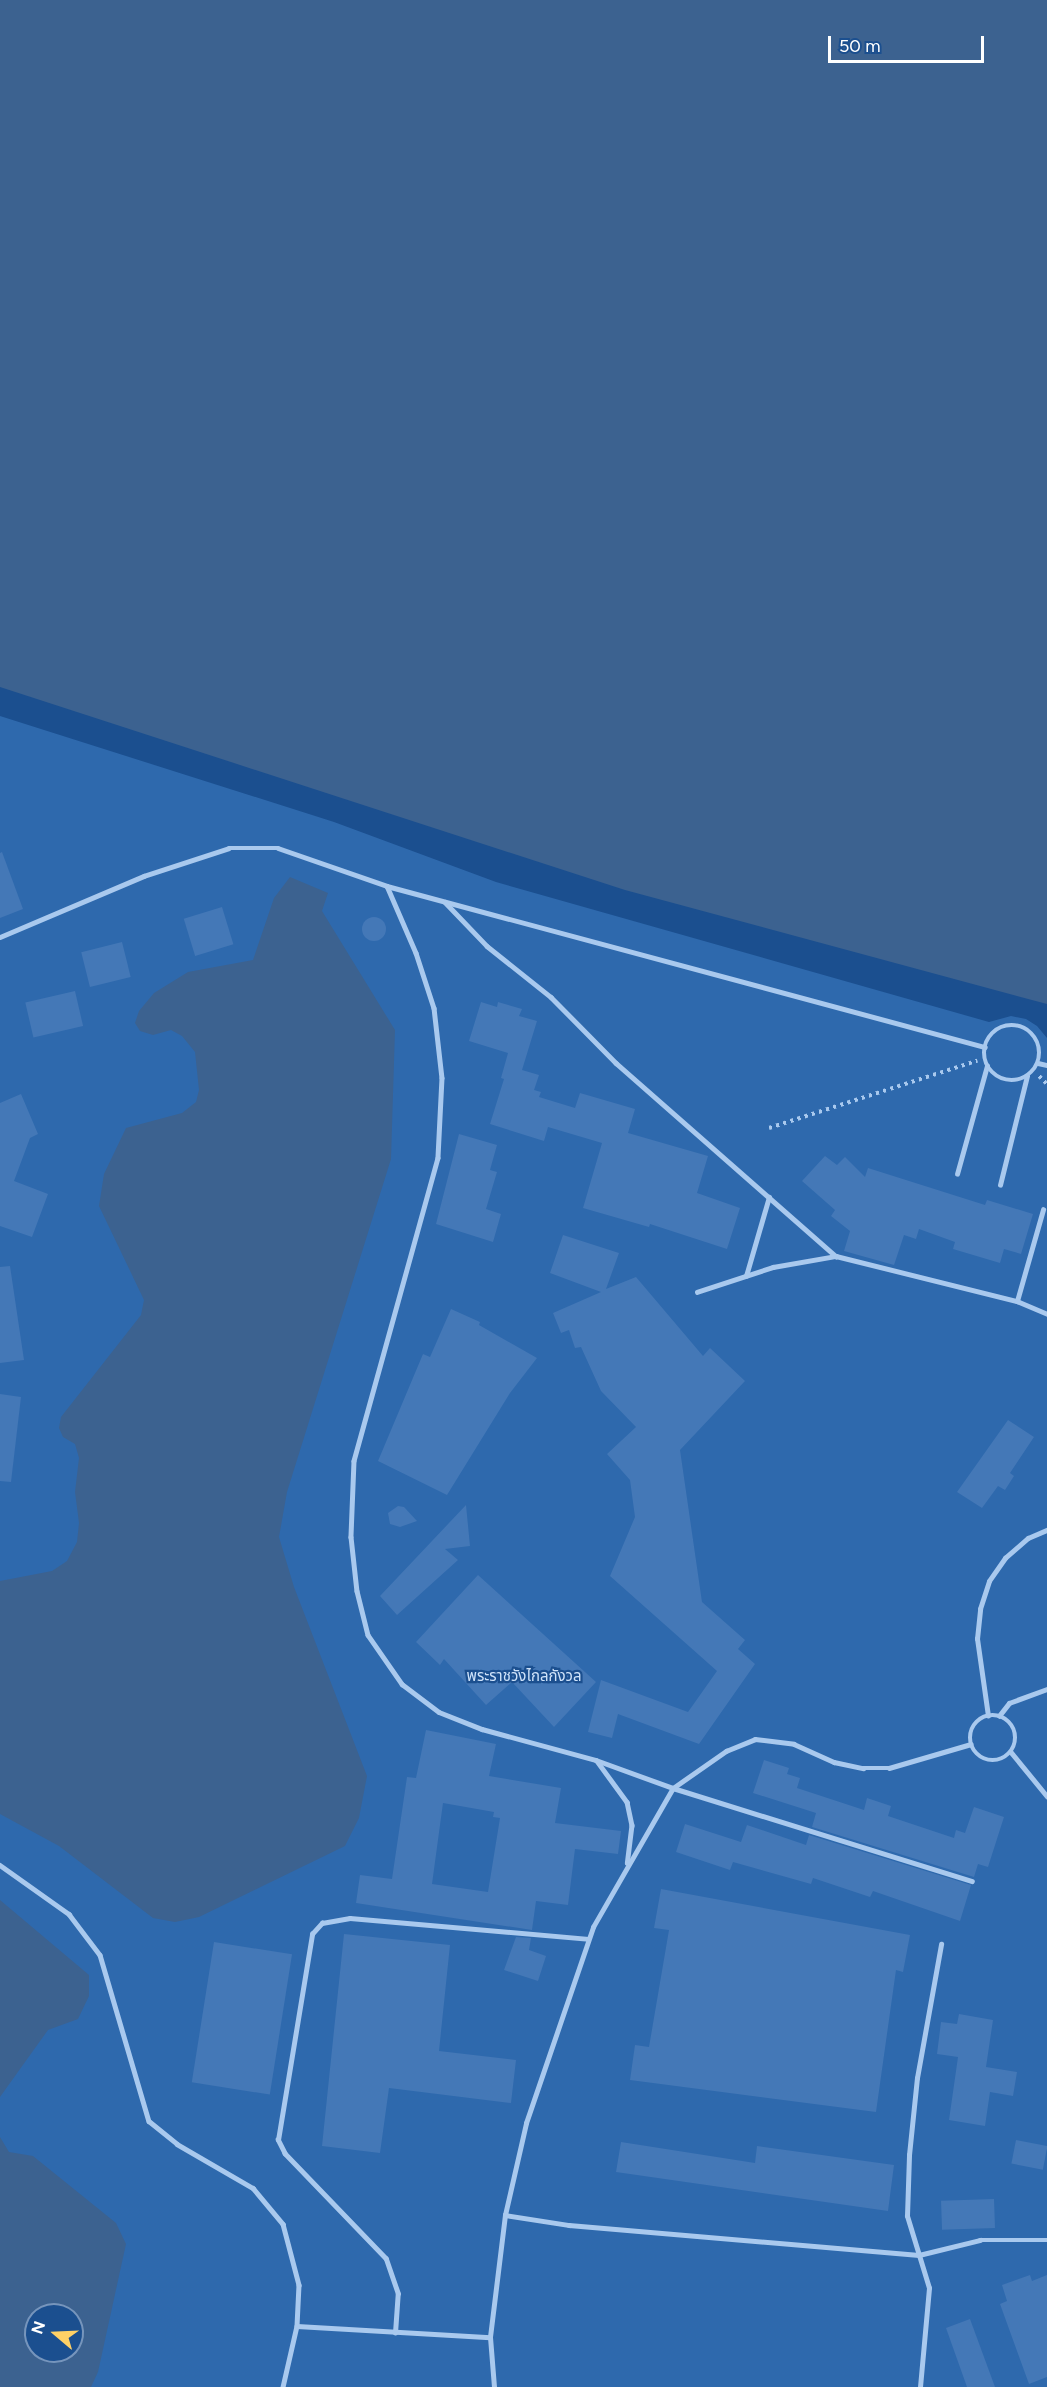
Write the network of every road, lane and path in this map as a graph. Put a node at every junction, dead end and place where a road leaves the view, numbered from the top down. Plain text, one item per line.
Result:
1 (387, 886) junction
2 (446, 902) junction
3 (0, 937) edge
4 (985, 1047) junction
5 (985, 1058) junction
6 (1038, 1062) junction
7 (987, 1065) junction
8 (1047, 1065) edge
9 (1027, 1076) junction
10 (769, 1128) dead end
11 (957, 1174) dead end
12 (999, 1185) dead end
13 (769, 1197) junction
14 (1043, 1210) dead end
15 (836, 1256) junction
16 (746, 1276) junction
17 (697, 1292) dead end
18 (1017, 1300) junction
19 (1047, 1314) edge
20 (1047, 1530) edge
21 (1047, 1689) edge
22 (988, 1716) junction
23 (999, 1716) junction
24 (971, 1744) junction
25 (1011, 1752) junction
26 (596, 1760) junction
27 (673, 1788) junction
28 (1047, 1796) edge
29 (0, 1864) edge
30 (627, 1865) junction
31 (972, 1881) dead end
32 (588, 1939) junction
33 (941, 1944) dead end
34 (505, 2215) junction
35 (1047, 2240) edge
36 (919, 2254) junction
37 (297, 2326) junction
38 (395, 2333) junction
39 (490, 2337) junction
40 (283, 2387) edge
41 (494, 2387) edge
42 (920, 2387) edge

1 - 2 lane
1 - 3 lane
1 - 26 lane
2 - 4 lane
2 - 13 lane
4 - 5 lane
4 - 6 lane
5 - 7 lane
5 - 10 path
6 - 8 lane
6 - 9 lane
7 - 9 lane
7 - 11 lane
9 - 12 lane
13 - 15 lane
13 - 16 lane
14 - 18 lane
15 - 16 lane
15 - 18 lane
16 - 17 lane
18 - 19 lane
20 - 22 lane
21 - 23 lane
22 - 23 lane
22 - 24 lane
23 - 25 lane
24 - 25 lane
24 - 27 lane
25 - 28 lane
26 - 27 lane
26 - 30 lane
27 - 30 lane
27 - 31 lane
29 - 37 lane
30 - 32 lane
32 - 34 lane
32 - 38 lane
33 - 36 lane
34 - 36 lane
34 - 39 lane
35 - 36 lane
36 - 42 lane
37 - 38 lane
37 - 40 lane
38 - 39 lane
39 - 41 lane

